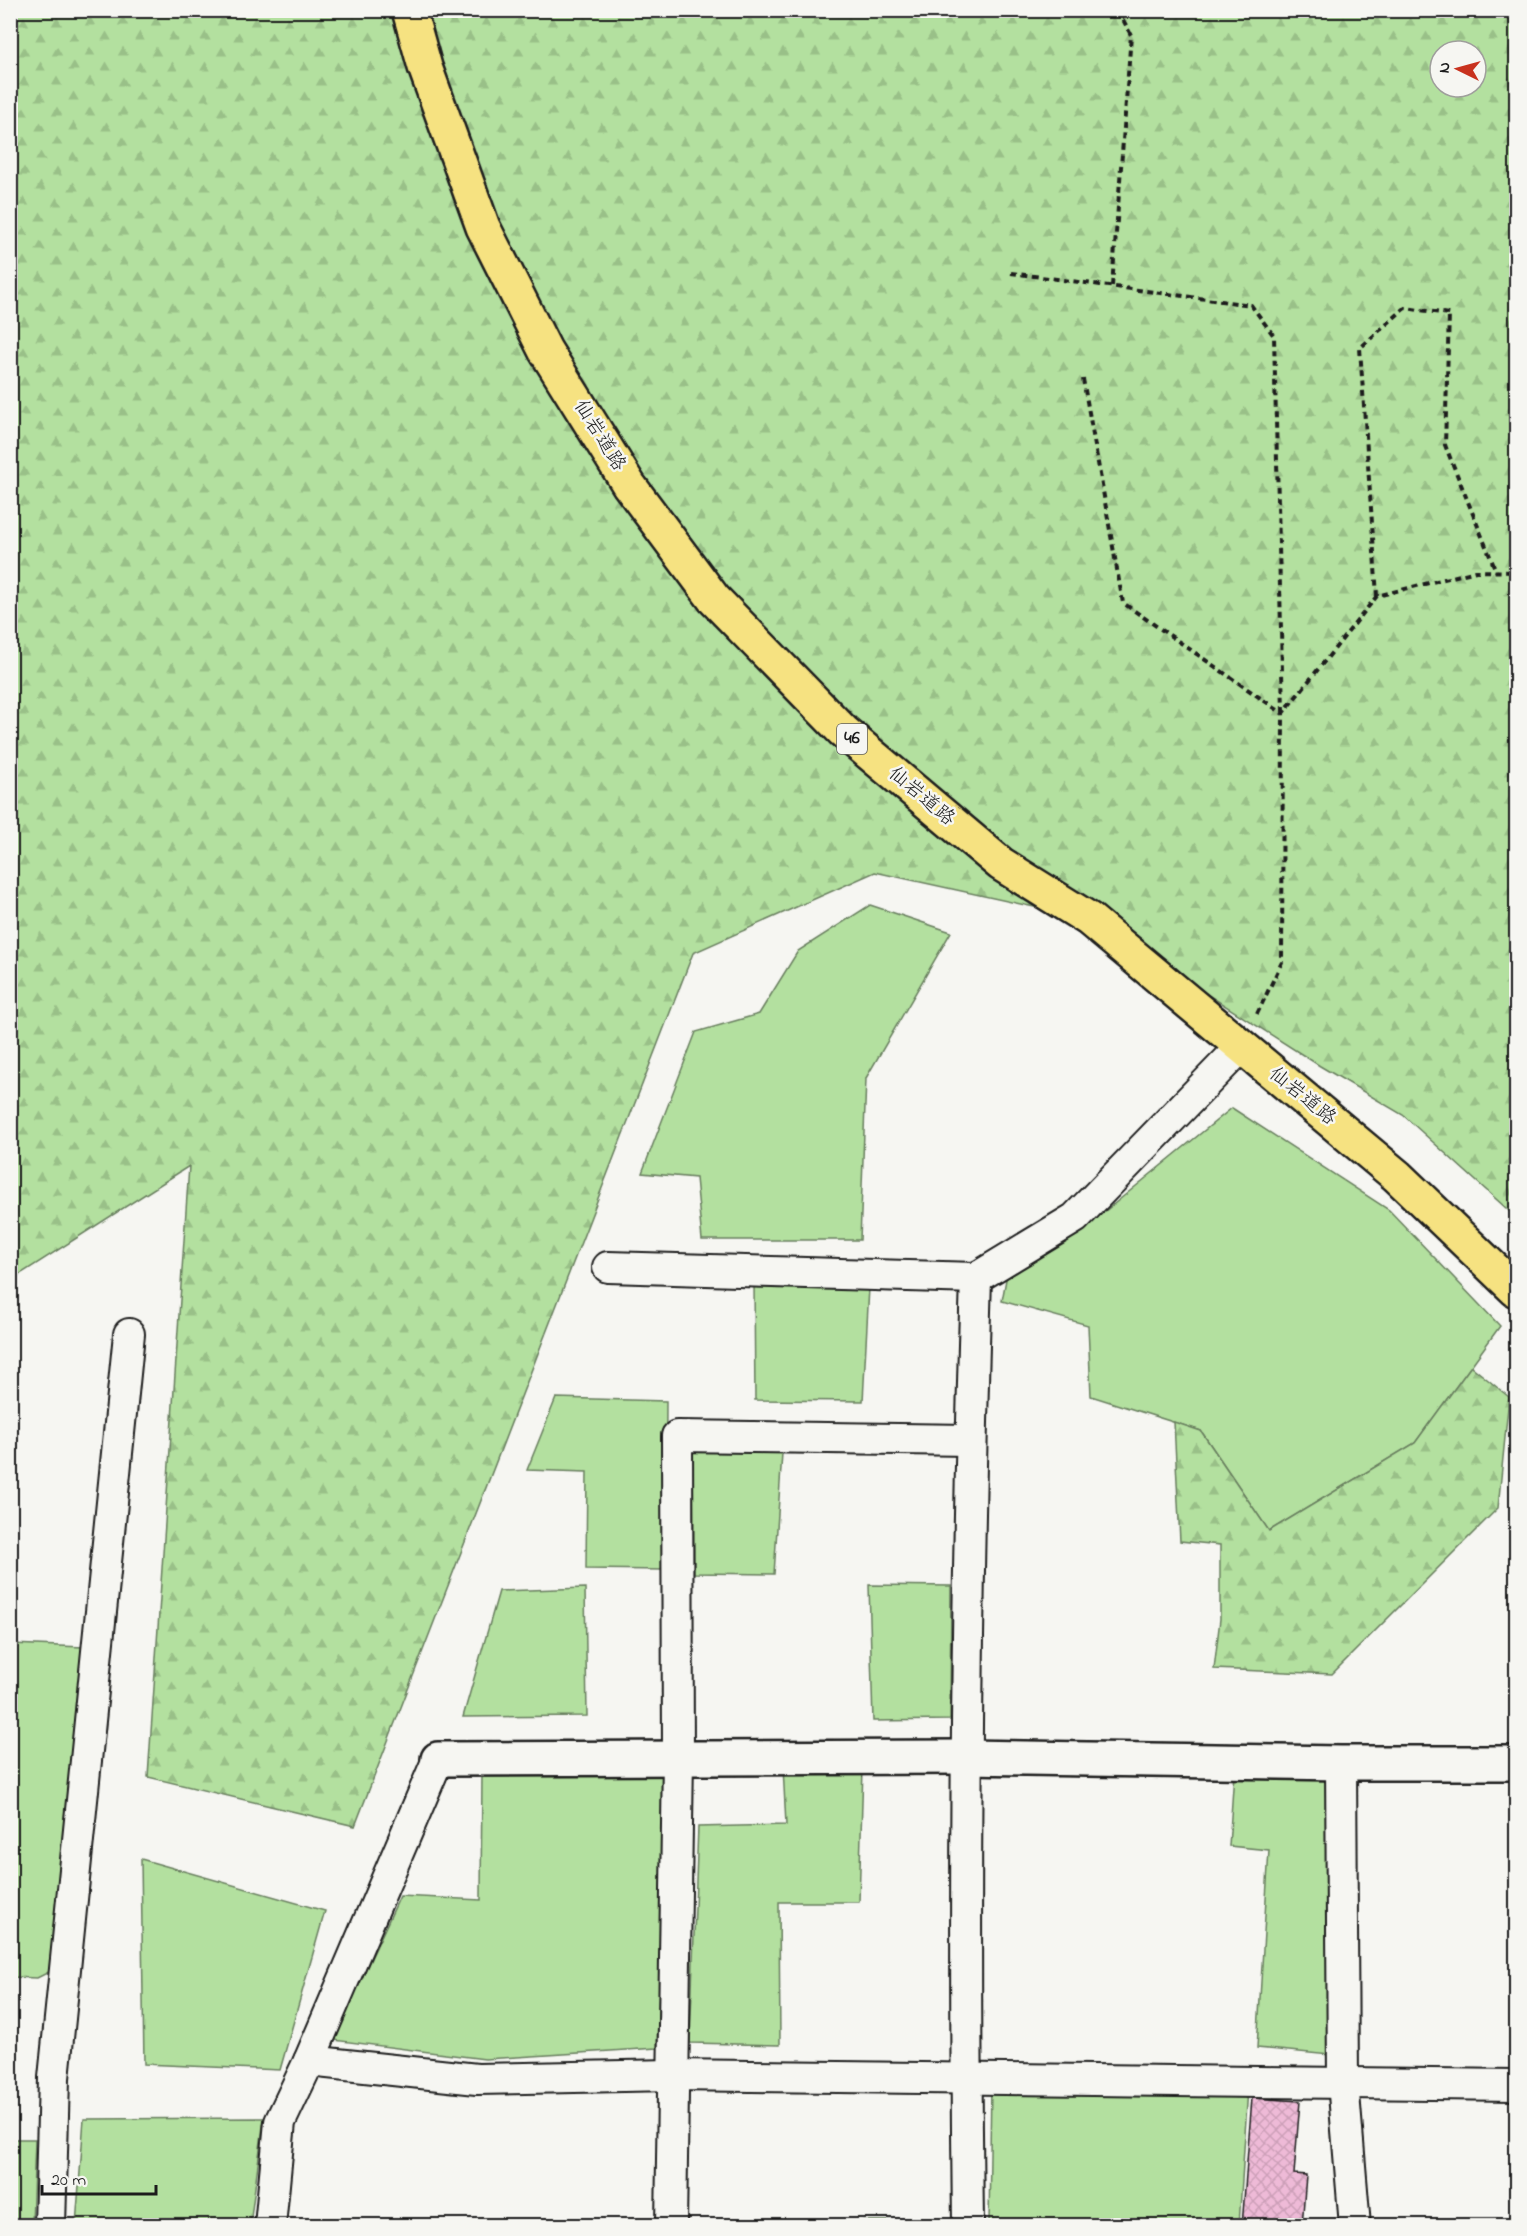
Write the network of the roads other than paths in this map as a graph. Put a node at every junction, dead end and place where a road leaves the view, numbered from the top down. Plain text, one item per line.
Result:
1 (408, 10) edge
2 (1240, 1047) junction
3 (608, 1267) dead end
4 (976, 1278) junction
5 (1516, 1290) edge
6 (129, 1334) dead end
7 (971, 1440) junction
8 (967, 1756) junction
9 (678, 1757) junction
10 (438, 1759) joint
11 (1341, 1763) junction
12 (1516, 1763) edge
13 (309, 2061) junction
14 (672, 2075) junction
15 (966, 2080) junction
16 (1343, 2082) junction
17 (1516, 2085) edge
18 (50, 2226) edge
19 (270, 2226) edge
20 (671, 2226) edge
21 (968, 2226) edge
22 (1355, 2226) edge

1 - 2 highway, 仙岩道路 / 46
2 - 4 street
2 - 5 highway, 仙岩道路 / 46
3 - 4 street
4 - 7 street
6 - 18 street
7 - 8 street
7 - 9 street
8 - 9 street
8 - 11 street
8 - 15 street
9 - 10 street
9 - 14 street
10 - 13 street
11 - 12 street
11 - 16 street
13 - 14 street
13 - 19 street
14 - 15 street
14 - 20 street
15 - 16 street
15 - 21 street
16 - 17 street
16 - 22 street

